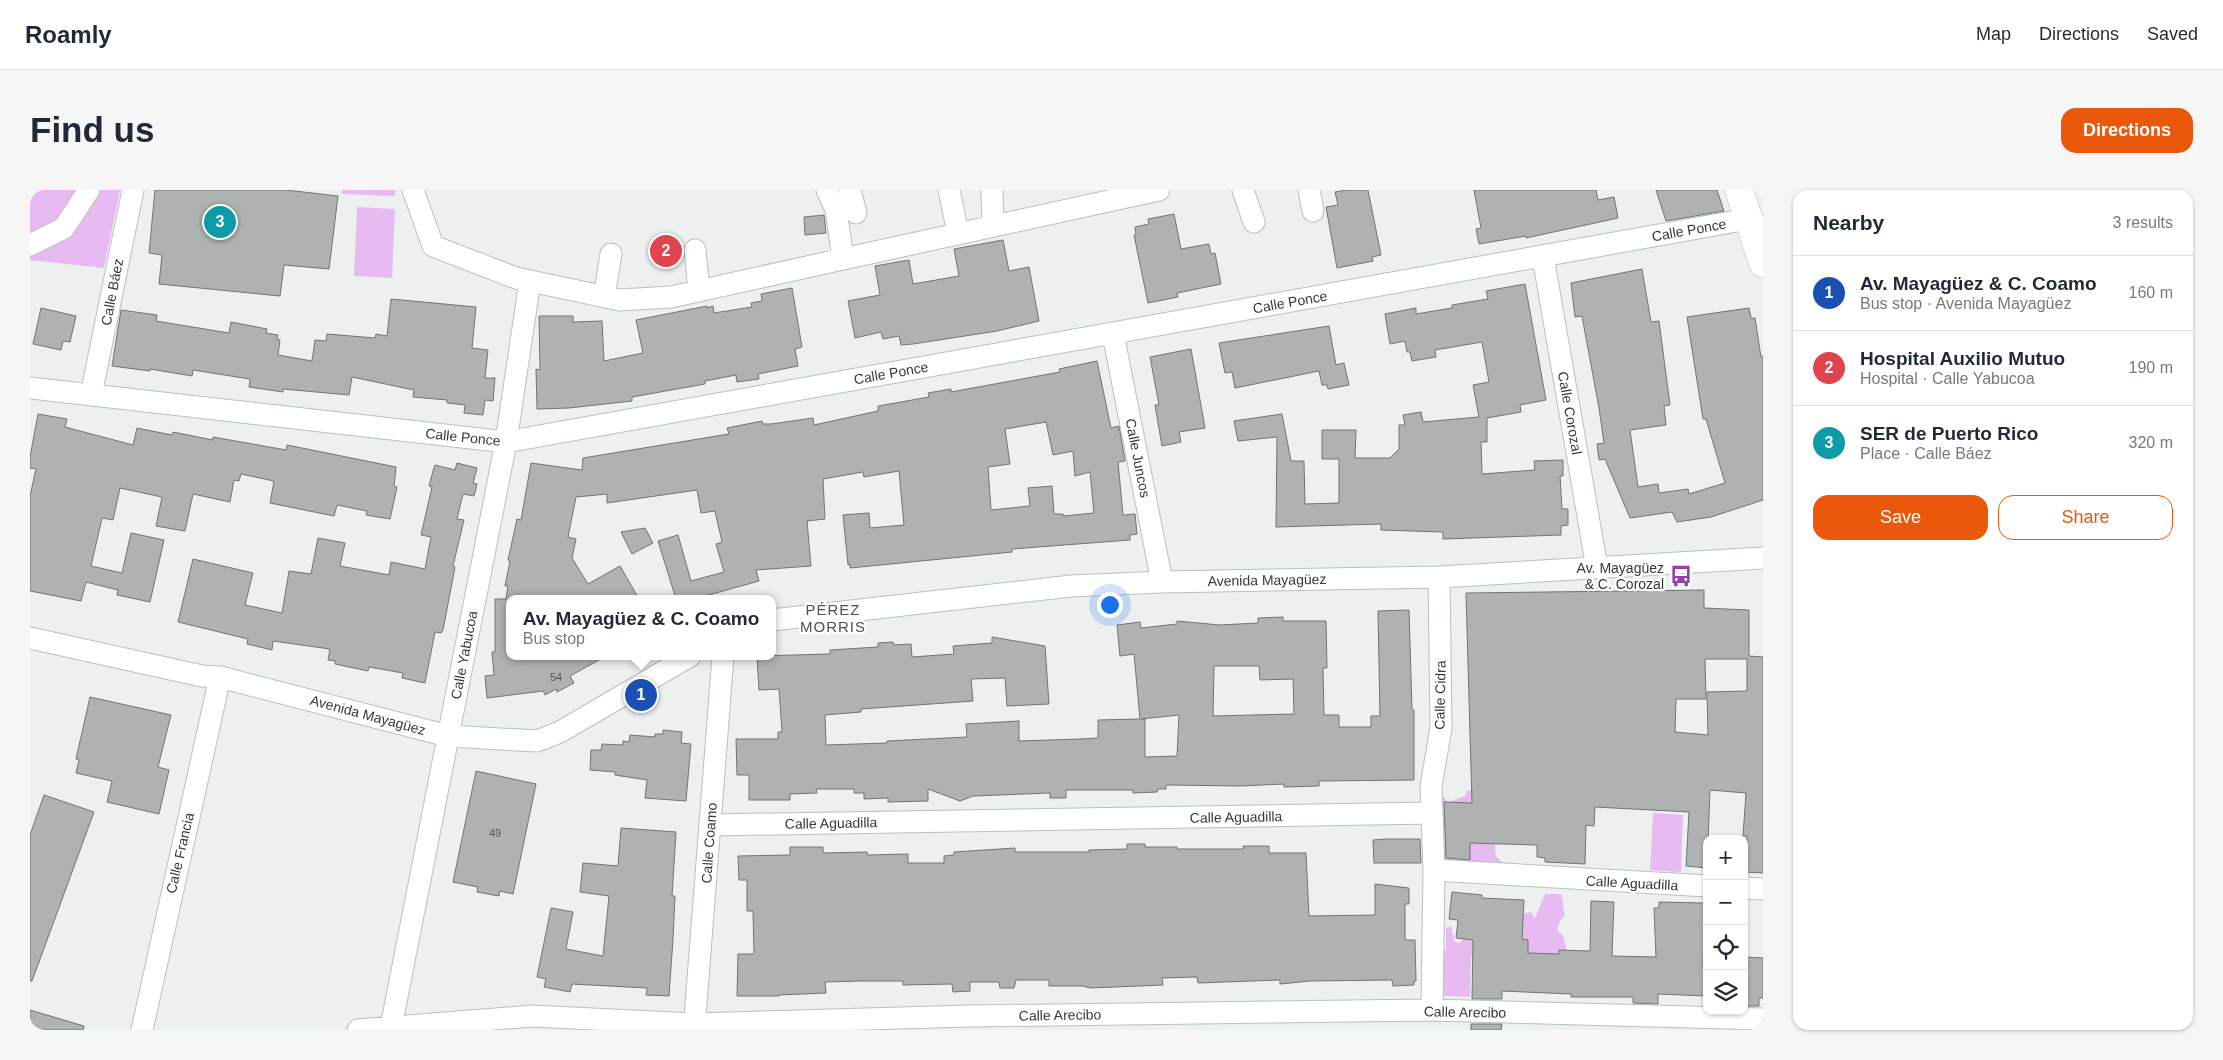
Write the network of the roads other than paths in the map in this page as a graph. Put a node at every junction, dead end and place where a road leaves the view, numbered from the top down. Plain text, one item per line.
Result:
1 (89, 190) edge
2 (133, 190) edge
3 (413, 190) edge
4 (827, 190) edge
5 (850, 190) edge
6 (949, 190) edge
7 (992, 190) edge
8 (1159, 190) edge
9 (1243, 190) edge
10 (1740, 190) edge
11 (856, 213) dead end
12 (1748, 219) junction
13 (1254, 222) dead end
14 (993, 226) junction
15 (958, 233) junction
16 (30, 245) edge
17 (695, 250) dead end
18 (611, 254) dead end
19 (1543, 257) junction
20 (843, 259) junction
21 (1763, 262) edge
22 (530, 281) junction
23 (699, 290) junction
24 (604, 296) junction
25 (1114, 334) junction
26 (30, 388) edge
27 (91, 395) junction
28 (506, 442) junction
29 (1763, 558) edge
30 (1597, 568) junction
31 (1439, 577) junction
32 (1162, 582) junction
33 (776, 620) edge
34 (30, 638) edge
35 (683, 660) edge
36 (723, 660) edge
37 (220, 677) junction
38 (448, 736) junction
39 (1431, 813) junction
40 (711, 825) junction
41 (1434, 870) junction
42 (1703, 886) edge
43 (1748, 888) edge
44 (1763, 889) edge
45 (1432, 1010) junction
46 (1763, 1019) edge
47 (1221, 1021) edge
48 (968, 1023) edge
49 (391, 1027) junction
50 (694, 1027) edge
51 (142, 1030) edge
52 (358, 1030) edge

1 - 16 street
2 - 27 street, Calle Báez
3 - 22 street
4 - 20 street
5 - 11 street
6 - 15 street
7 - 14 street
8 - 14 street
9 - 13 street
10 - 12 main road
12 - 19 street, Calle Ponce
12 - 21 main road
14 - 15 street
15 - 20 street
17 - 23 street
18 - 24 street
19 - 25 street, Calle Ponce
19 - 30 street, Calle Corozal
20 - 23 street
22 - 24 street
22 - 28 street, Calle Yabucoa
23 - 24 street
25 - 28 street, Calle Ponce
25 - 32 street, Calle Juncos
26 - 27 street, Calle Ponce
27 - 28 street, Calle Ponce
28 - 38 street, Calle Yabucoa
29 - 30 street, Avenida Mayagüez
30 - 31 street, Avenida Mayagüez
31 - 32 street, Avenida Mayagüez
31 - 39 street, Calle Cidra
32 - 33 street, Avenida Mayagüez
34 - 37 street, Avenida Mayagüez
35 - 38 street, Avenida Mayagüez
36 - 40 street, Calle Coamo
37 - 38 street, Avenida Mayagüez
37 - 51 street, Calle Francia
38 - 49 street, Calle Yabucoa
39 - 40 street, Calle Aguadilla
39 - 41 street
40 - 50 street, Calle Coamo
41 - 42 street, Calle Aguadilla
41 - 45 street
43 - 44 street
45 - 46 street, Calle Arecibo
45 - 47 street, Calle Arecibo
47 - 48 street, Calle Arecibo
48 - 50 street, Calle Arecibo
49 - 50 street, Calle Arecibo
49 - 52 street, Calle Arecibo

